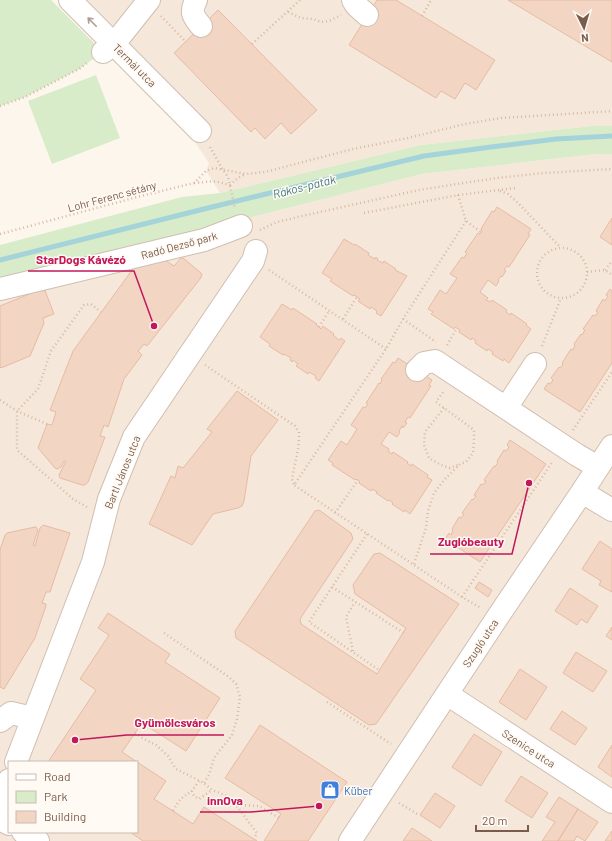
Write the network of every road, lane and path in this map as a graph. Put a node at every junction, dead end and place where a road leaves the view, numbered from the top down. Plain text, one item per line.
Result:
1 (70, 0) edge
2 (196, 0) edge
3 (300, 0) edge
4 (431, 0) edge
5 (148, 1) edge
6 (354, 10) edge
7 (288, 12) junction
8 (422, 16) dead end
9 (202, 26) dead end
10 (186, 42) dead end
11 (252, 44) dead end
12 (109, 48) junction
13 (0, 106) edge
14 (612, 111) edge
15 (200, 131) joint
16 (612, 169) edge
17 (223, 170) junction
18 (246, 174) junction
19 (194, 183) junction
20 (230, 186) junction
21 (516, 188) dead end
22 (499, 190) junction
23 (458, 195) junction
24 (364, 213) dead end
25 (466, 221) junction
26 (481, 232) dead end
27 (0, 234) edge
28 (248, 237) junction
29 (560, 247) junction
30 (612, 261) edge
31 (605, 270) junction
32 (587, 272) junction
33 (612, 275) edge
34 (0, 289) edge
35 (357, 297) dead end
36 (561, 298) junction
37 (330, 310) junction
38 (101, 312) dead end
39 (342, 319) junction
40 (319, 327) dead end
41 (457, 328) dead end
42 (445, 348) dead end
43 (386, 349) junction
44 (190, 355) junction
45 (535, 364) joint
46 (417, 370) dead end
47 (612, 372) edge
48 (0, 400) edge
49 (436, 402) dead end
50 (444, 408) junction
51 (506, 408) junction
52 (17, 411) junction
53 (47, 424) dead end
54 (563, 446) junction
55 (612, 446) edge
56 (460, 464) junction
57 (598, 467) junction
58 (358, 480) dead end
59 (294, 485) junction
60 (582, 492) junction
61 (612, 510) edge
62 (335, 513) junction
63 (104, 517) junction
64 (367, 534) junction
65 (414, 564) junction
66 (332, 587) junction
67 (462, 597) junction
68 (355, 602) junction
69 (483, 610) dead end
70 (164, 633) dead end
71 (404, 633) dead end
72 (353, 651) junction
73 (379, 670) dead end
74 (447, 694) junction
75 (327, 702) dead end
76 (32, 718) junction
77 (0, 721) edge
78 (135, 733) dead end
79 (396, 748) dead end
80 (16, 761) edge
81 (199, 781) junction
82 (8, 782) edge
83 (204, 783) junction
84 (212, 790) junction
85 (192, 792) junction
86 (397, 801) dead end
87 (0, 802) edge
88 (612, 802) edge
89 (236, 805) junction
90 (173, 811) dead end
91 (419, 815) dead end
92 (279, 818) dead end
93 (25, 833) edge
94 (254, 839) dead end
95 (38, 841) edge
96 (350, 841) edge

12 -> 1 street, Termál utca
2 - 9 street
3 - 7 path
4 - 8 path
5 - 10 path
5 - 12 street
6 - 7 path
7 - 11 path
12 - 13 path
12 - 15 street, Termál utca
14 - 18 path
15 - 17 path
16 - 28 path
17 - 18 path, Lohr Ferenc sétány
17 - 19 path, Lohr Ferenc sétány
17 - 20 path
18 - 20 path
19 - 20 path
19 - 27 path, Lohr Ferenc sétány
20 - 28 path
21 - 22 path
22 - 23 path
22 - 29 path
23 - 24 path
23 - 25 path
25 - 26 path
25 - 43 path
28 - 34 street, Radó Dezső park
28 - 37 path
28 - 44 street, Bartl János utca
29 - 32 path
29 - 36 path
30 - 31 path
31 - 32 path
31 - 33 path
32 - 36 path
35 - 39 path
36 - 45 path
37 - 39 path
37 - 40 path
38 - 52 path
39 - 43 path
41 - 42 path
43 - 59 path
44 - 59 path
44 - 63 street, Bartl János utca
45 - 51 street
46 - 51 street
47 - 54 path
48 - 52 path
49 - 50 path
50 - 56 path
50 - 56 path
51 - 54 street
52 - 53 path
52 - 63 path
54 - 57 street
54 - 67 path
55 - 57 street, Szugló utca
56 - 65 path
57 - 60 street, Szugló utca
58 - 62 path
59 - 62 path
60 - 61 street
60 - 74 street, Szugló utca
62 - 64 path
63 - 76 street, Bartl János utca
64 - 65 path
64 - 66 path
65 - 67 path
66 - 68 path
66 - 72 path
67 - 69 path
68 - 71 path
68 - 72 path
70 - 83 path
72 - 73 path
74 - 88 street, Szenice utca
74 - 96 street, Szugló utca
75 - 79 path
76 - 77 street
76 - 80 street, Bartl János utca
78 - 81 path
81 - 83 path
81 - 85 path
82 - 87 street
83 - 84 path
84 - 85 path
84 - 89 path
85 - 90 path
86 - 91 path
89 - 92 path
89 - 94 path
93 - 95 street

